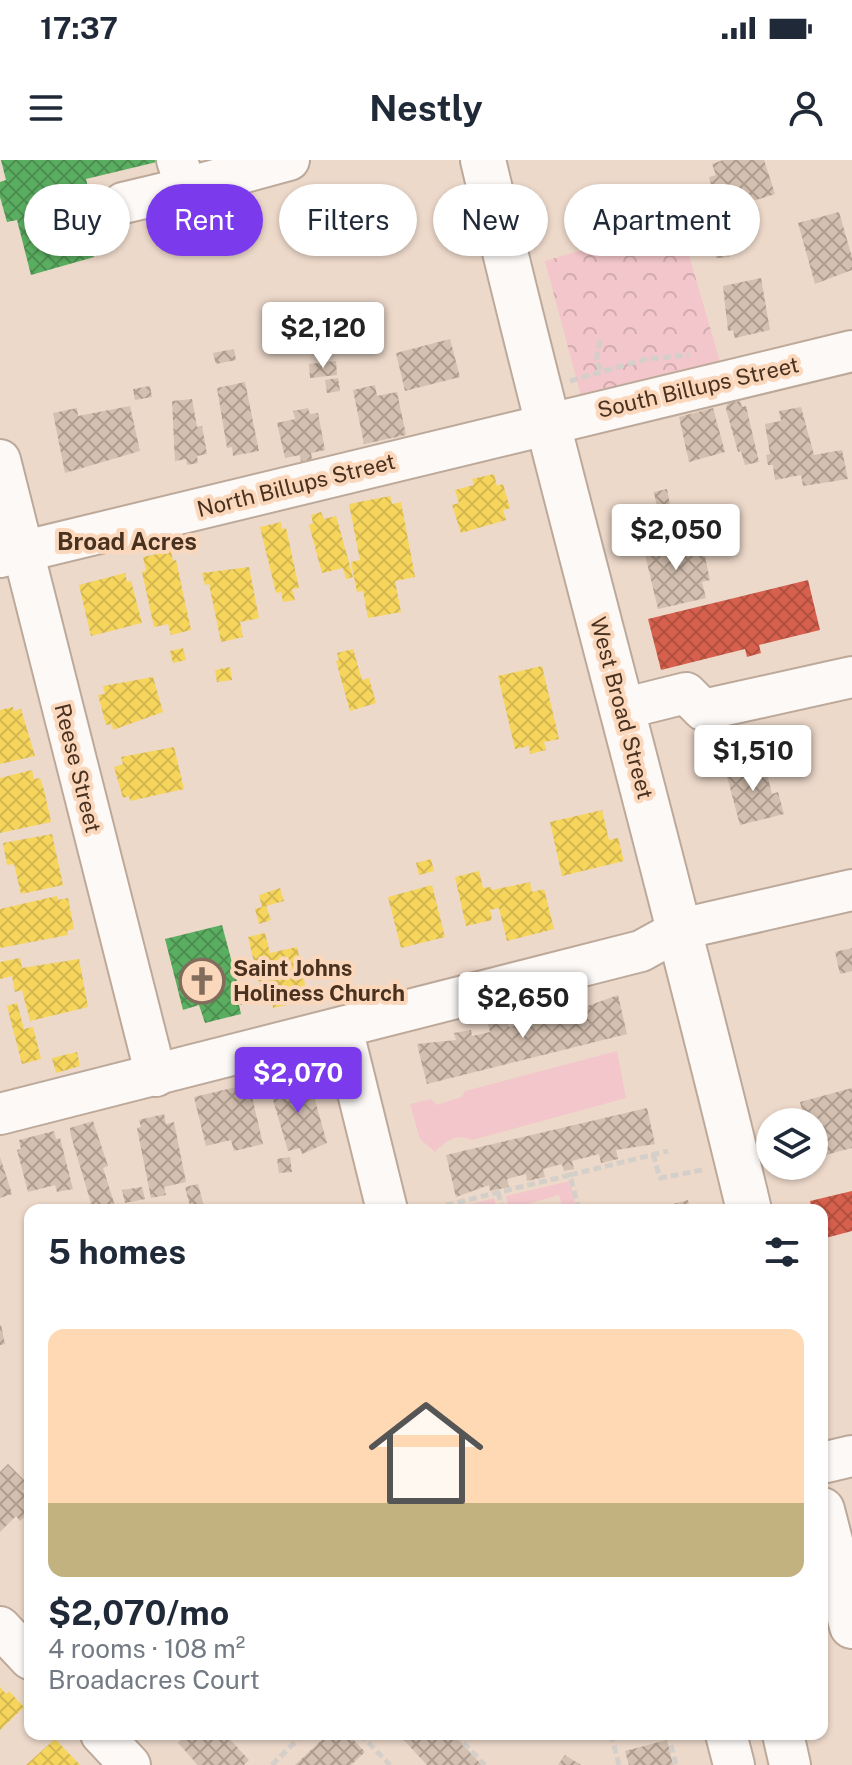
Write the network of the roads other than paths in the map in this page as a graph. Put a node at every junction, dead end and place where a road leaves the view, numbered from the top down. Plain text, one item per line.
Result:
1 (289, 160) edge
2 (483, 160) edge
3 (182, 174) edge
4 (130, 200) edge
5 (852, 351) edge
6 (545, 423) junction
7 (0, 460) edge
8 (11, 554) edge
9 (852, 677) edge
10 (622, 709) junction
11 (852, 890) edge
12 (681, 929) junction
13 (342, 1028) junction
14 (156, 1076) junction
15 (0, 1114) edge
16 (386, 1204) edge
17 (748, 1204) edge
18 (852, 1456) edge
19 (828, 1462) edge
20 (828, 1533) edge
21 (852, 1626) edge
22 (0, 1627) edge
23 (24, 1653) edge
24 (107, 1740) edge
25 (728, 1740) edge
26 (784, 1740) edge
27 (130, 1765) edge
28 (734, 1765) edge
29 (790, 1765) edge

1 - 3 street
2 - 6 main road, West Broad Street
3 - 4 street
5 - 6 street, South Billups Street
6 - 8 street, North Billups Street
6 - 10 main road, West Broad Street
7 - 8 street, Reese Street
8 - 14 street, Reese Street
9 - 10 street
10 - 12 main road, West Broad Street
11 - 12 street
12 - 13 street
12 - 17 main road, West Broad Street
13 - 14 street
13 - 16 street
14 - 15 street
18 - 19 street
20 - 21 main road
22 - 23 street
24 - 27 street
25 - 28 street
26 - 29 street

